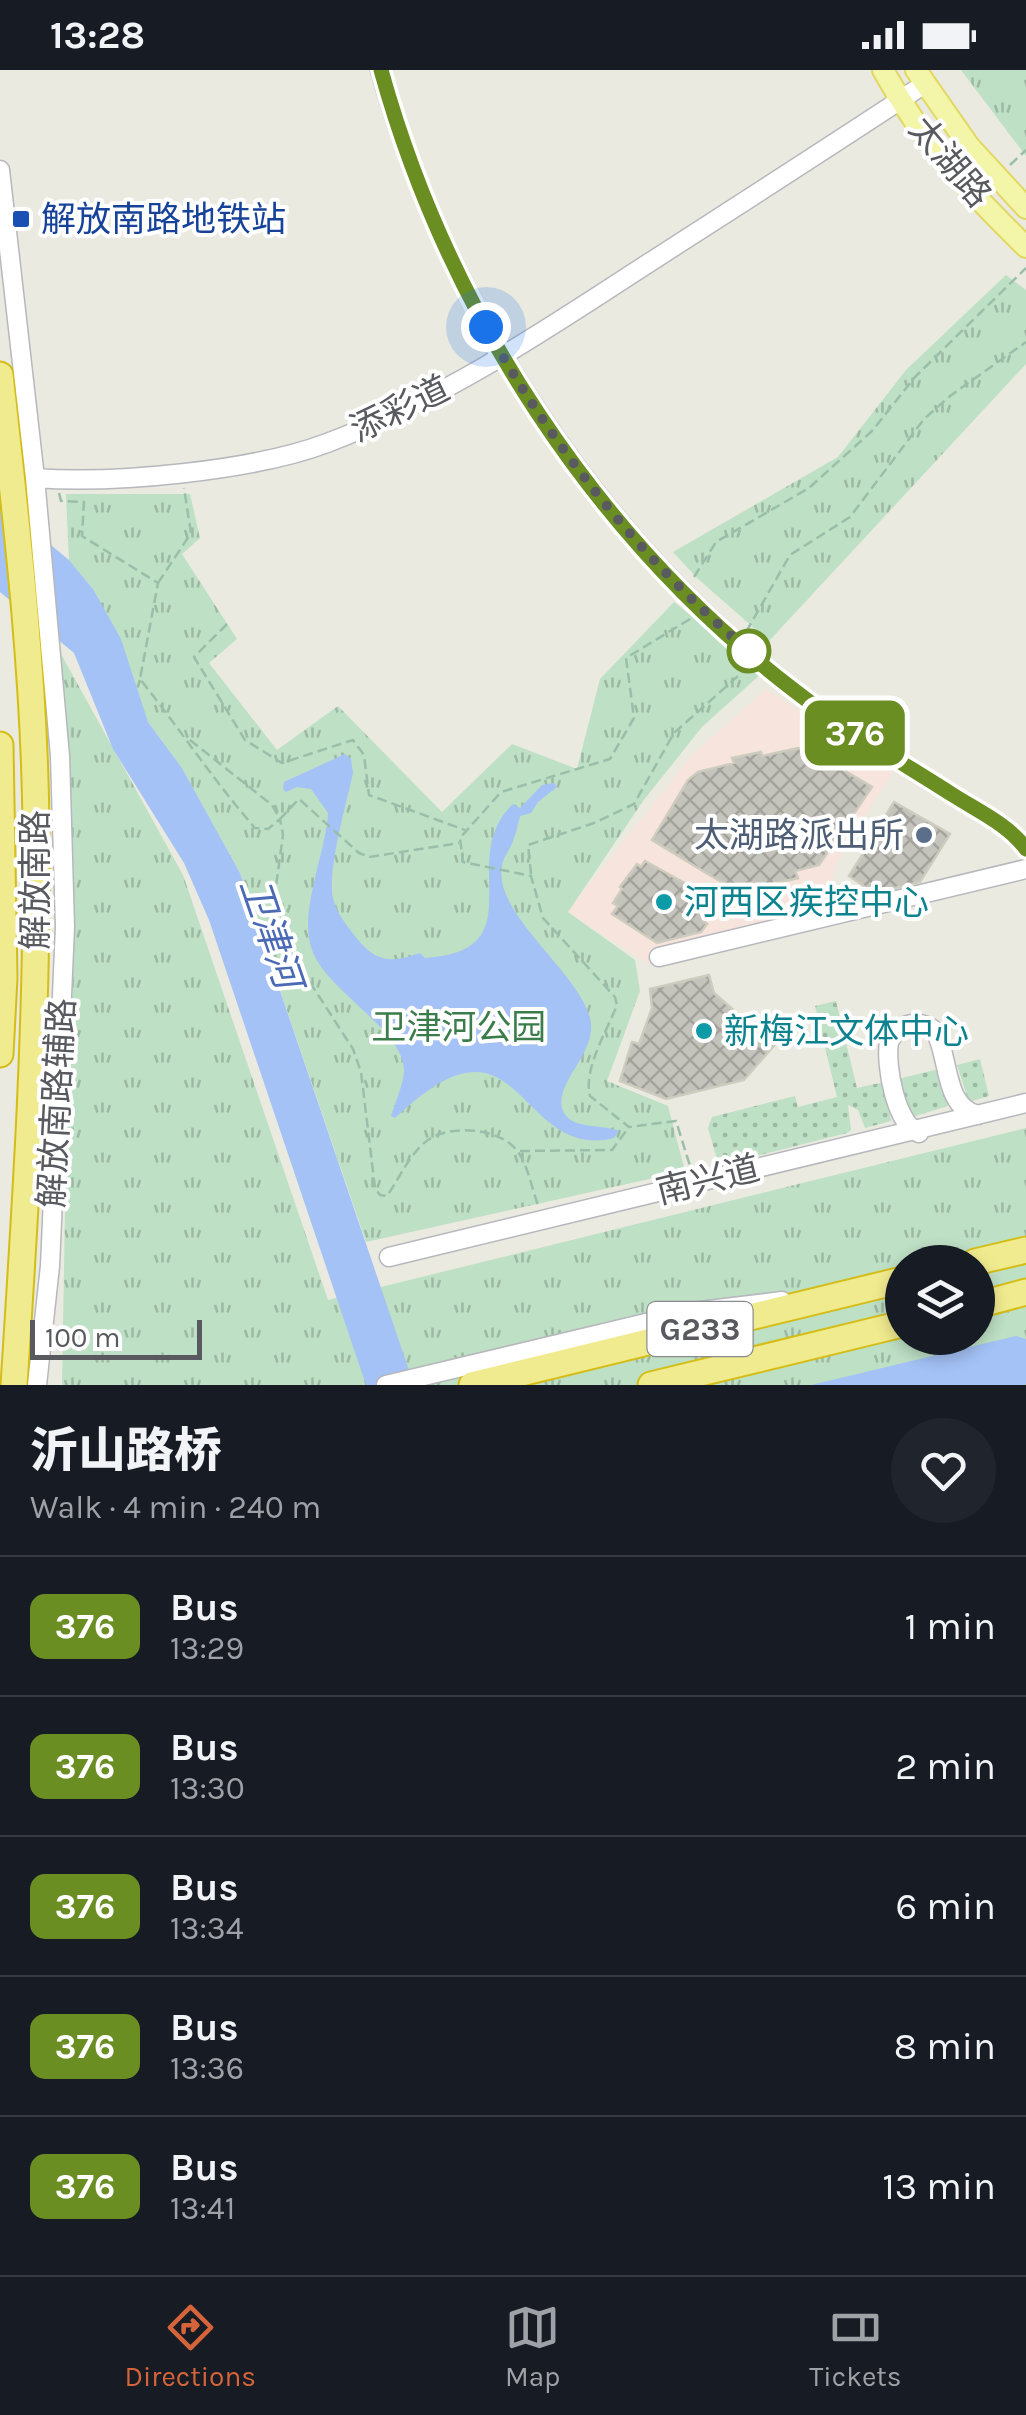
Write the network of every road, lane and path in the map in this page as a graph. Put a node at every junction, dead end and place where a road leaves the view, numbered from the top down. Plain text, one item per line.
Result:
1 (380, 70) edge
2 (391, 70) edge
3 (884, 70) edge
4 (919, 77) edge
5 (900, 100) junction
6 (1026, 150) edge
7 (1010, 165) dead end
8 (0, 170) edge
9 (1026, 208) edge
10 (1026, 247) edge
11 (1026, 268) edge
12 (1026, 342) edge
13 (508, 354) junction
14 (1, 384) edge
15 (182, 472) junction
16 (36, 478) junction
17 (56, 479) junction
18 (690, 582) junction
19 (158, 584) junction
20 (704, 611) junction
21 (227, 624) dead end
22 (745, 633) junction
23 (757, 659) junction
24 (186, 736) junction
25 (0, 746) edge
26 (280, 820) junction
27 (466, 831) junction
28 (1, 834) edge
29 (1024, 840) edge
30 (461, 842) junction
31 (1026, 869) edge
32 (531, 876) junction
33 (660, 957) dead end
34 (0, 1054) edge
35 (1026, 1103) edge
36 (1026, 1114) edge
37 (978, 1115) junction
38 (629, 1126) junction
39 (912, 1131) junction
40 (940, 1134) junction
41 (518, 1151) junction
42 (695, 1184) junction
43 (543, 1220) junction
44 (24, 1236) junction
45 (1026, 1250) edge
46 (0, 1251) edge
47 (995, 1257) edge
48 (885, 1284) edge
49 (1026, 1292) edge
50 (822, 1300) junction
51 (995, 1300) edge
52 (885, 1328) edge
53 (704, 1374) junction
54 (21, 1383) edge
55 (386, 1385) edge
56 (472, 1385) edge
57 (652, 1385) edge
58 (680, 1385) edge

1 - 13 street
2 - 13 street
3 - 5 main road, 太湖路
4 - 5 street, 添彩道
4 - 9 main road, 太湖路
5 - 10 main road, 太湖路
5 - 13 street, 添彩道
6 - 7 path
8 - 16 street
11 - 18 path
12 - 22 path
13 - 15 street, 添彩道
13 - 18 street
13 - 20 street
14 - 44 highway, 解放南路
15 - 17 street, 添彩道
15 - 19 path
16 - 17 street, 添彩道
16 - 54 street, 解放南路辅路
17 - 19 path
18 - 22 street
19 - 24 path
20 - 23 street
20 - 27 path
21 - 27 path
22 - 29 street
23 - 29 street
23 - 32 path
24 - 26 path
24 - 26 path
25 - 28 highway, 解放南路
26 - 30 path
26 - 41 path
27 - 30 path
28 - 34 highway, 解放南路
30 - 32 path
31 - 33 street
32 - 38 path
35 - 37 street, 南兴道
36 - 40 street, 南兴道
37 - 39 street, 南兴道
37 - 39 street
38 - 41 path
38 - 42 path
39 - 40 street
39 - 42 street, 南兴道
40 - 43 street, 南兴道
41 - 43 path
42 - 43 street, 南兴道
44 - 46 highway
44 - 54 highway, 解放南路
45 - 47 highway
48 - 50 highway, G233
49 - 51 highway
50 - 55 street
50 - 56 highway, G233
52 - 53 highway, G233
53 - 57 highway, G233
53 - 58 street

